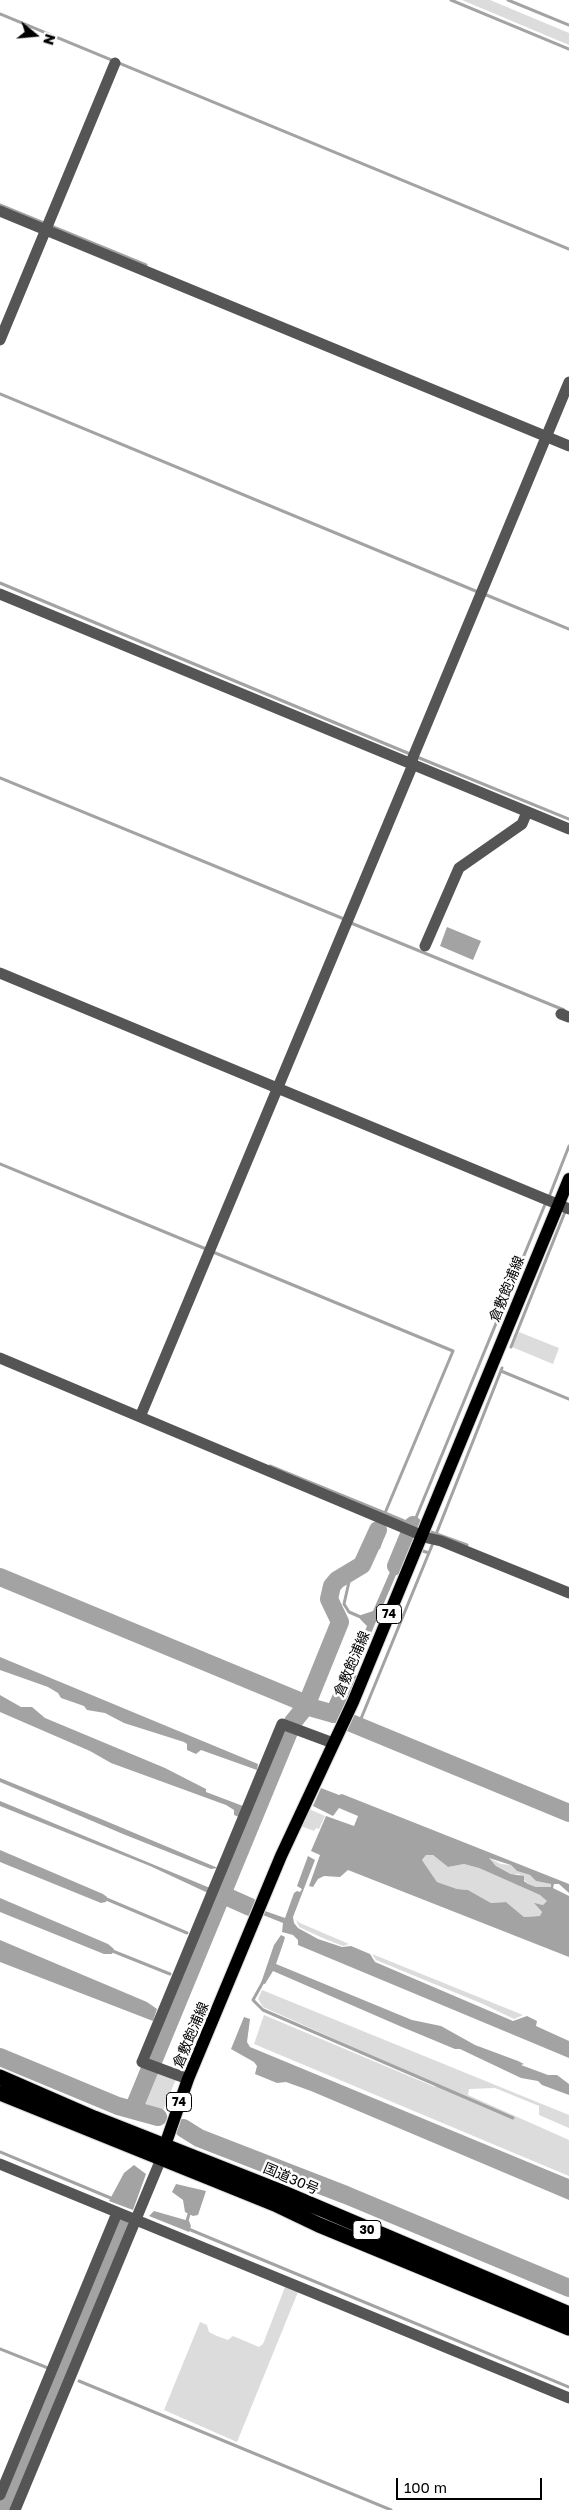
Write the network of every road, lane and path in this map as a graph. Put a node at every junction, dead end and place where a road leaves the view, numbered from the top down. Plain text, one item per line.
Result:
1 (115, 63) dead end
2 (0, 212) edge
3 (48, 226) junction
4 (0, 340) edge
5 (569, 382) edge
6 (548, 433) junction
7 (569, 446) edge
8 (0, 594) edge
9 (412, 764) junction
10 (527, 812) junction
11 (569, 829) edge
12 (425, 946) dead end
13 (0, 973) edge
14 (278, 1089) junction
15 (569, 1179) edge
16 (555, 1204) edge
17 (0, 1358) edge
18 (140, 1417) junction
19 (422, 1535) junction
20 (569, 1593) edge
21 (333, 1743) junction
22 (0, 2077) edge
23 (188, 2079) junction
24 (0, 2092) edge
25 (163, 2152) junction
26 (0, 2164) edge
27 (117, 2213) junction
28 (137, 2220) junction
29 (569, 2314) edge
30 (569, 2328) edge
31 (569, 2398) edge
32 (0, 2495) edge
33 (15, 2510) edge

1 - 3 street
2 - 3 street
3 - 4 street
3 - 6 street
5 - 6 street
6 - 7 street
6 - 9 street
8 - 9 street
9 - 10 street
9 - 14 street
10 - 11 street
10 - 12 street
13 - 14 street
14 - 16 street
14 - 18 street
15 - 16 main road, 倉敷飽浦線 / 74
16 - 19 main road, 倉敷飽浦線 / 74
17 - 18 street
18 - 19 street
19 - 20 street
19 - 21 main road, 倉敷飽浦線 / 74
21 - 23 main road, 倉敷飽浦線 / 74
21 - 23 street
22 - 25 highway, 国道30号 / 30
23 - 25 main road, 倉敷飽浦線 / 74
24 - 25 highway, 国道30号 / 30
25 - 28 street
25 - 29 highway, 国道30号 / 30
25 - 30 highway, 国道30号 / 30
26 - 27 street
27 - 28 street
27 - 32 street
28 - 31 street
28 - 33 street

